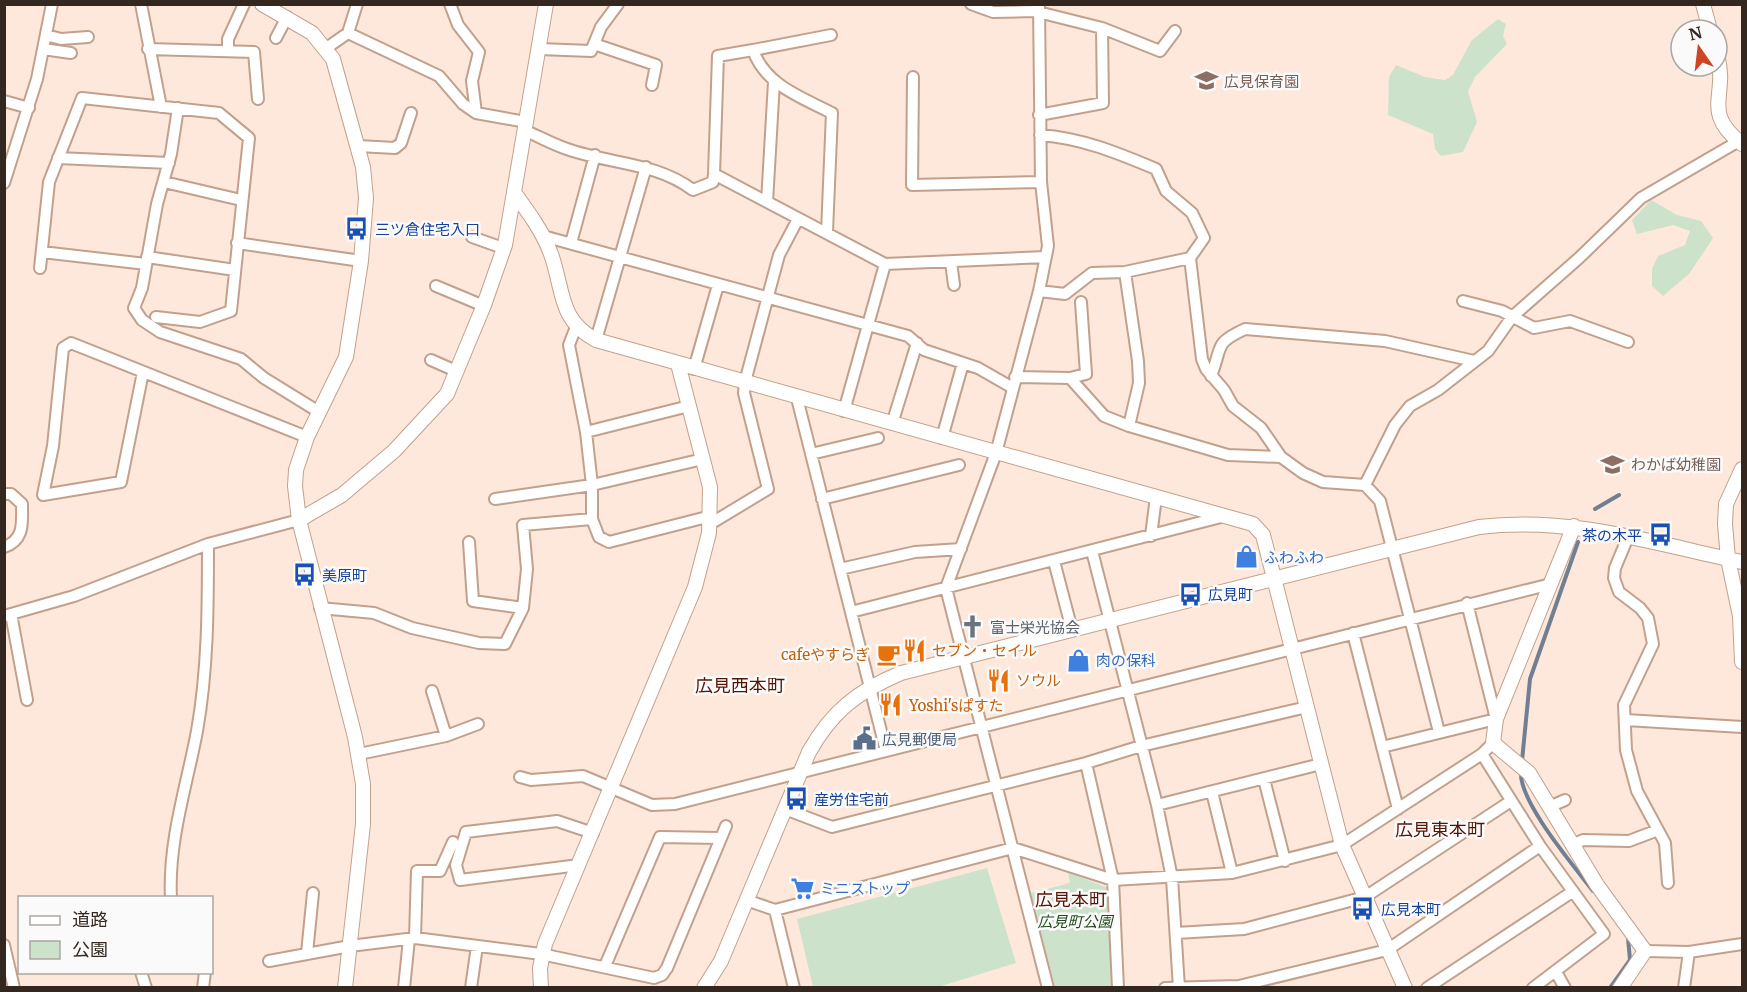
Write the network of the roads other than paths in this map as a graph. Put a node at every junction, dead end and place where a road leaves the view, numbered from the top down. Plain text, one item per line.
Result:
1 (52, 4) edge
2 (141, 4) edge
3 (244, 4) edge
4 (262, 4) edge
5 (357, 4) edge
6 (450, 4) edge
7 (546, 4) edge
8 (618, 4) edge
9 (971, 4) edge
10 (1039, 9) edge
11 (287, 17) junction
12 (1102, 28) junction
13 (1175, 31) dead end
14 (348, 33) junction
15 (46, 35) junction
16 (831, 35) dead end
17 (88, 37) dead end
18 (276, 38) dead end
19 (594, 44) junction
20 (43, 49) junction
21 (148, 49) junction
22 (325, 49) junction
23 (539, 49) junction
24 (753, 50) junction
25 (228, 51) junction
26 (71, 52) dead end
27 (913, 76) dead end
28 (1721, 78) edge
29 (774, 82) junction
30 (651, 85) dead end
31 (258, 99) dead end
32 (4, 101) edge
33 (161, 107) junction
34 (29, 108) junction
35 (178, 108) junction
36 (411, 113) dead end
37 (476, 113) junction
38 (1039, 115) junction
39 (525, 126) junction
40 (1040, 135) junction
41 (1741, 142) edge
42 (358, 146) junction
43 (595, 155) junction
44 (9, 156) edge
45 (58, 158) junction
46 (169, 164) junction
47 (646, 167) junction
48 (714, 174) junction
49 (164, 182) junction
50 (4, 183) edge
51 (1041, 183) junction
52 (515, 194) junction
53 (241, 200) junction
54 (767, 201) junction
55 (798, 219) junction
56 (827, 232) junction
57 (543, 236) junction
58 (472, 237) dead end
59 (237, 243) junction
60 (571, 243) junction
61 (503, 248) junction
62 (42, 252) junction
63 (621, 256) junction
64 (1046, 257) junction
65 (1190, 258) junction
66 (146, 261) junction
67 (361, 261) junction
68 (951, 262) junction
69 (885, 264) junction
70 (40, 268) dead end
71 (235, 270) junction
72 (1125, 272) junction
73 (718, 285) junction
74 (954, 285) dead end
75 (436, 286) dead end
76 (1039, 291) junction
77 (768, 298) junction
78 (1463, 301) dead end
79 (1081, 302) dead end
80 (484, 306) junction
81 (156, 316) dead end
82 (1512, 317) junction
83 (867, 326) junction
84 (576, 327) junction
85 (596, 340) junction
86 (916, 342) junction
87 (1628, 342) dead end
88 (431, 360) dead end
89 (1474, 361) junction
90 (963, 363) junction
91 (678, 364) junction
92 (694, 369) junction
93 (456, 371) junction
94 (143, 372) junction
95 (1210, 376) junction
96 (1070, 378) junction
97 (745, 382) junction
98 (1014, 383) junction
99 (797, 398) junction
100 (689, 406) junction
101 (844, 411) junction
102 (319, 412) junction
103 (892, 424) junction
104 (1129, 426) junction
105 (586, 432) junction
106 (307, 436) junction
107 (878, 438) dead end
108 (942, 438) junction
109 (996, 453) junction
110 (811, 454) junction
111 (1281, 457) junction
112 (703, 459) junction
113 (959, 465) dead end
114 (1743, 469) edge
115 (592, 485) junction
116 (1365, 485) junction
117 (4, 494) edge
118 (1156, 497) junction
119 (495, 499) dead end
120 (822, 499) junction
121 (1227, 516) junction
122 (592, 519) junction
123 (299, 520) junction
124 (711, 520) junction
125 (1574, 526) junction
126 (1151, 536) junction
127 (1628, 537) junction
128 (469, 542) dead end
129 (208, 543) junction
130 (4, 547) edge
131 (1392, 548) junction
132 (961, 549) junction
133 (1092, 551) junction
134 (1728, 559) junction
135 (1054, 561) junction
136 (1743, 562) edge
137 (840, 569) junction
138 (1274, 578) junction
139 (1551, 584) junction
140 (946, 588) junction
141 (1467, 603) junction
142 (320, 608) junction
143 (523, 608) junction
144 (851, 612) junction
145 (8, 615) edge
146 (1410, 618) junction
147 (1109, 621) junction
148 (1072, 630) junction
149 (1353, 633) junction
150 (1292, 647) junction
151 (964, 657) junction
152 (1743, 663) edge
153 (869, 687) junction
154 (1126, 689) junction
155 (432, 691) dead end
156 (27, 700) dead end
157 (1307, 706) junction
158 (1496, 719) junction
159 (1626, 720) junction
160 (478, 724) dead end
161 (981, 726) junction
162 (1743, 728) edge
163 (1439, 732) junction
164 (446, 736) junction
165 (1493, 743) junction
166 (1141, 746) junction
167 (1382, 747) junction
168 (886, 751) junction
169 (359, 754) junction
170 (1482, 754) junction
171 (1086, 763) junction
172 (1321, 764) junction
173 (801, 771) junction
174 (520, 777) dead end
175 (1264, 779) junction
176 (996, 786) junction
177 (611, 788) junction
178 (1212, 792) junction
179 (1564, 800) dead end
180 (1511, 801) junction
181 (1157, 806) junction
182 (1549, 807) junction
183 (785, 809) junction
184 (1398, 809) junction
185 (726, 825) dead end
186 (1658, 830) junction
187 (593, 833) junction
188 (719, 838) junction
189 (453, 842) dead end
190 (1342, 845) junction
191 (1572, 845) junction
192 (1540, 846) junction
193 (1013, 848) junction
194 (1285, 861) junction
195 (579, 865) junction
196 (1232, 873) junction
197 (1172, 878) junction
198 (1113, 880) junction
199 (1668, 883) dead end
200 (1572, 892) junction
201 (313, 894) dead end
202 (171, 896) edge
203 (1365, 897) junction
204 (746, 900) junction
205 (775, 909) junction
206 (1176, 933) junction
207 (412, 939) junction
208 (1743, 944) edge
209 (4, 945) edge
210 (350, 946) junction
211 (477, 946) junction
212 (1387, 950) junction
213 (1645, 951) junction
214 (1689, 952) junction
215 (307, 953) junction
216 (541, 954) junction
217 (269, 961) dead end
218 (605, 966) junction
219 (1556, 972) junction
220 (14, 987) edge
221 (345, 987) edge
222 (404, 987) edge
223 (471, 987) edge
224 (541, 987) edge
225 (704, 987) edge
226 (791, 987) edge
227 (1048, 987) edge
228 (1118, 987) edge
229 (1165, 987) edge
230 (1179, 987) edge
231 (1239, 987) edge
232 (1405, 987) edge
233 (1427, 987) edge
234 (1533, 987) edge
235 (1565, 987) edge
236 (1620, 987) edge
237 (1684, 987) edge

1 - 15 street
2 - 21 street
3 - 25 street
4 - 11 street
5 - 14 street
6 - 37 street
7 - 23 street
8 - 19 street
9 - 10 street
10 - 12 street
10 - 38 street
11 - 18 street
11 - 22 street
12 - 13 street
12 - 38 street
14 - 22 street
14 - 37 street
15 - 17 street
15 - 20 street
16 - 24 street
19 - 23 street
19 - 30 street
20 - 26 street
20 - 34 street
21 - 25 street
21 - 33 street
22 - 42 street
23 - 39 street
24 - 29 street
24 - 48 street
25 - 31 street
27 - 51 street
28 - 41 street
29 - 54 street
29 - 56 street
32 - 34 street
33 - 35 street
33 - 45 street
34 - 44 street
35 - 46 street
35 - 53 street
36 - 42 street
37 - 39 street
38 - 40 street
39 - 43 street
39 - 52 street
40 - 51 street
40 - 65 street
41 - 82 street
42 - 67 street
43 - 47 street
43 - 60 street
44 - 50 street
45 - 46 street
45 - 62 street
46 - 49 street
47 - 48 street
47 - 63 street
48 - 54 street
49 - 53 street
49 - 66 street
51 - 64 street
52 - 57 street
52 - 61 street
53 - 59 street
54 - 55 street
55 - 56 street
55 - 77 street
56 - 69 street
57 - 60 street
57 - 84 street
58 - 61 street
59 - 67 street
59 - 71 street
60 - 63 street
61 - 80 street
62 - 66 street
62 - 70 street
63 - 73 street
63 - 85 street
64 - 68 street
64 - 76 street
65 - 72 street
65 - 95 street
66 - 71 street
66 - 102 street
67 - 102 street
68 - 69 street
68 - 74 street
69 - 83 street
71 - 81 street
72 - 76 street
72 - 104 street
73 - 77 street
73 - 92 street
75 - 80 street
76 - 98 street
77 - 83 street
77 - 97 street
78 - 82 street
79 - 96 street
80 - 93 street
82 - 87 street
82 - 89 street
83 - 86 street
83 - 101 street
84 - 85 street
84 - 105 street
85 - 91 street
86 - 90 street
86 - 103 street
88 - 93 street
89 - 95 street
89 - 116 street
90 - 98 street
90 - 108 street
91 - 92 street
91 - 100 street
92 - 97 street
93 - 123 street
94 - 94 street
94 - 106 street
95 - 111 street
96 - 98 street
96 - 104 street
97 - 99 street
97 - 124 street
98 - 109 street
99 - 101 street
99 - 110 street
100 - 105 street
100 - 112 street
101 - 103 street
102 - 106 street
103 - 108 street
104 - 111 street
105 - 115 street
106 - 123 street
107 - 110 street
108 - 109 street
109 - 118 street
109 - 132 street
110 - 120 street
111 - 116 street
112 - 115 street
112 - 124 street
113 - 120 street
114 - 134 street
115 - 119 street
115 - 122 street
116 - 131 street
117 - 130 street
118 - 121 street
118 - 126 street
120 - 137 street
121 - 126 street
121 - 138 street
122 - 124 street
122 - 143 street
123 - 129 street
123 - 142 street
124 - 177 street
125 - 127 street
125 - 131 street
125 - 139 street
126 - 133 street
127 - 134 street
127 - 159 street
128 - 143 street
129 - 145 street
129 - 202 street
131 - 138 street
131 - 146 street
132 - 137 street
132 - 140 street
133 - 135 street
133 - 147 street
134 - 136 street
134 - 152 street
135 - 140 street
135 - 148 street
137 - 144 street
138 - 147 street
138 - 150 street
139 - 141 street
139 - 158 street
140 - 144 street
140 - 151 street
141 - 146 street
141 - 158 street
142 - 143 street
142 - 169 street
144 - 153 street
145 - 156 street
146 - 149 street
146 - 163 street
147 - 148 street
147 - 154 street
148 - 151 street
149 - 150 street
149 - 167 street
150 - 154 street
150 - 157 street
151 - 153 street
151 - 161 street
153 - 168 street
153 - 173 street
154 - 161 street
154 - 166 street
155 - 164 street
157 - 166 street
157 - 172 street
158 - 163 street
158 - 165 street
159 - 162 street
159 - 186 street
160 - 164 street
161 - 168 street
161 - 176 street
163 - 167 street
164 - 169 street
165 - 170 street
165 - 182 street
166 - 171 street
166 - 181 street
167 - 184 street
168 - 173 street
169 - 210 street
170 - 180 street
170 - 184 street
171 - 176 street
171 - 198 street
172 - 175 street
172 - 190 street
173 - 177 street
173 - 183 street
174 - 177 street
175 - 178 street
175 - 194 street
176 - 183 street
176 - 193 street
177 - 187 street
178 - 181 street
178 - 196 street
179 - 182 street
180 - 192 street
180 - 203 street
181 - 197 street
182 - 191 street
183 - 204 street
184 - 190 street
185 - 188 street
186 - 191 street
186 - 199 street
187 - 195 street
187 - 195 street
188 - 218 street
188 - 218 street
189 - 207 street
190 - 194 street
190 - 203 street
191 - 213 street
192 - 200 street
192 - 212 street
193 - 198 street
193 - 205 street
193 - 227 street
194 - 196 street
195 - 216 street
196 - 197 street
197 - 198 street
197 - 206 street
198 - 228 street
200 - 219 street
200 - 233 street
201 - 215 street
203 - 206 street
203 - 212 street
204 - 205 street
204 - 225 street
205 - 226 street
206 - 230 street
207 - 210 street
207 - 211 street
207 - 222 street
208 - 214 street
209 - 220 street
210 - 215 street
210 - 221 street
211 - 216 street
211 - 223 street
212 - 231 street
212 - 232 street
213 - 214 street
213 - 236 street
214 - 237 street
215 - 217 street
216 - 218 street
216 - 224 street
219 - 234 street
219 - 235 street
229 - 230 street
230 - 231 street

